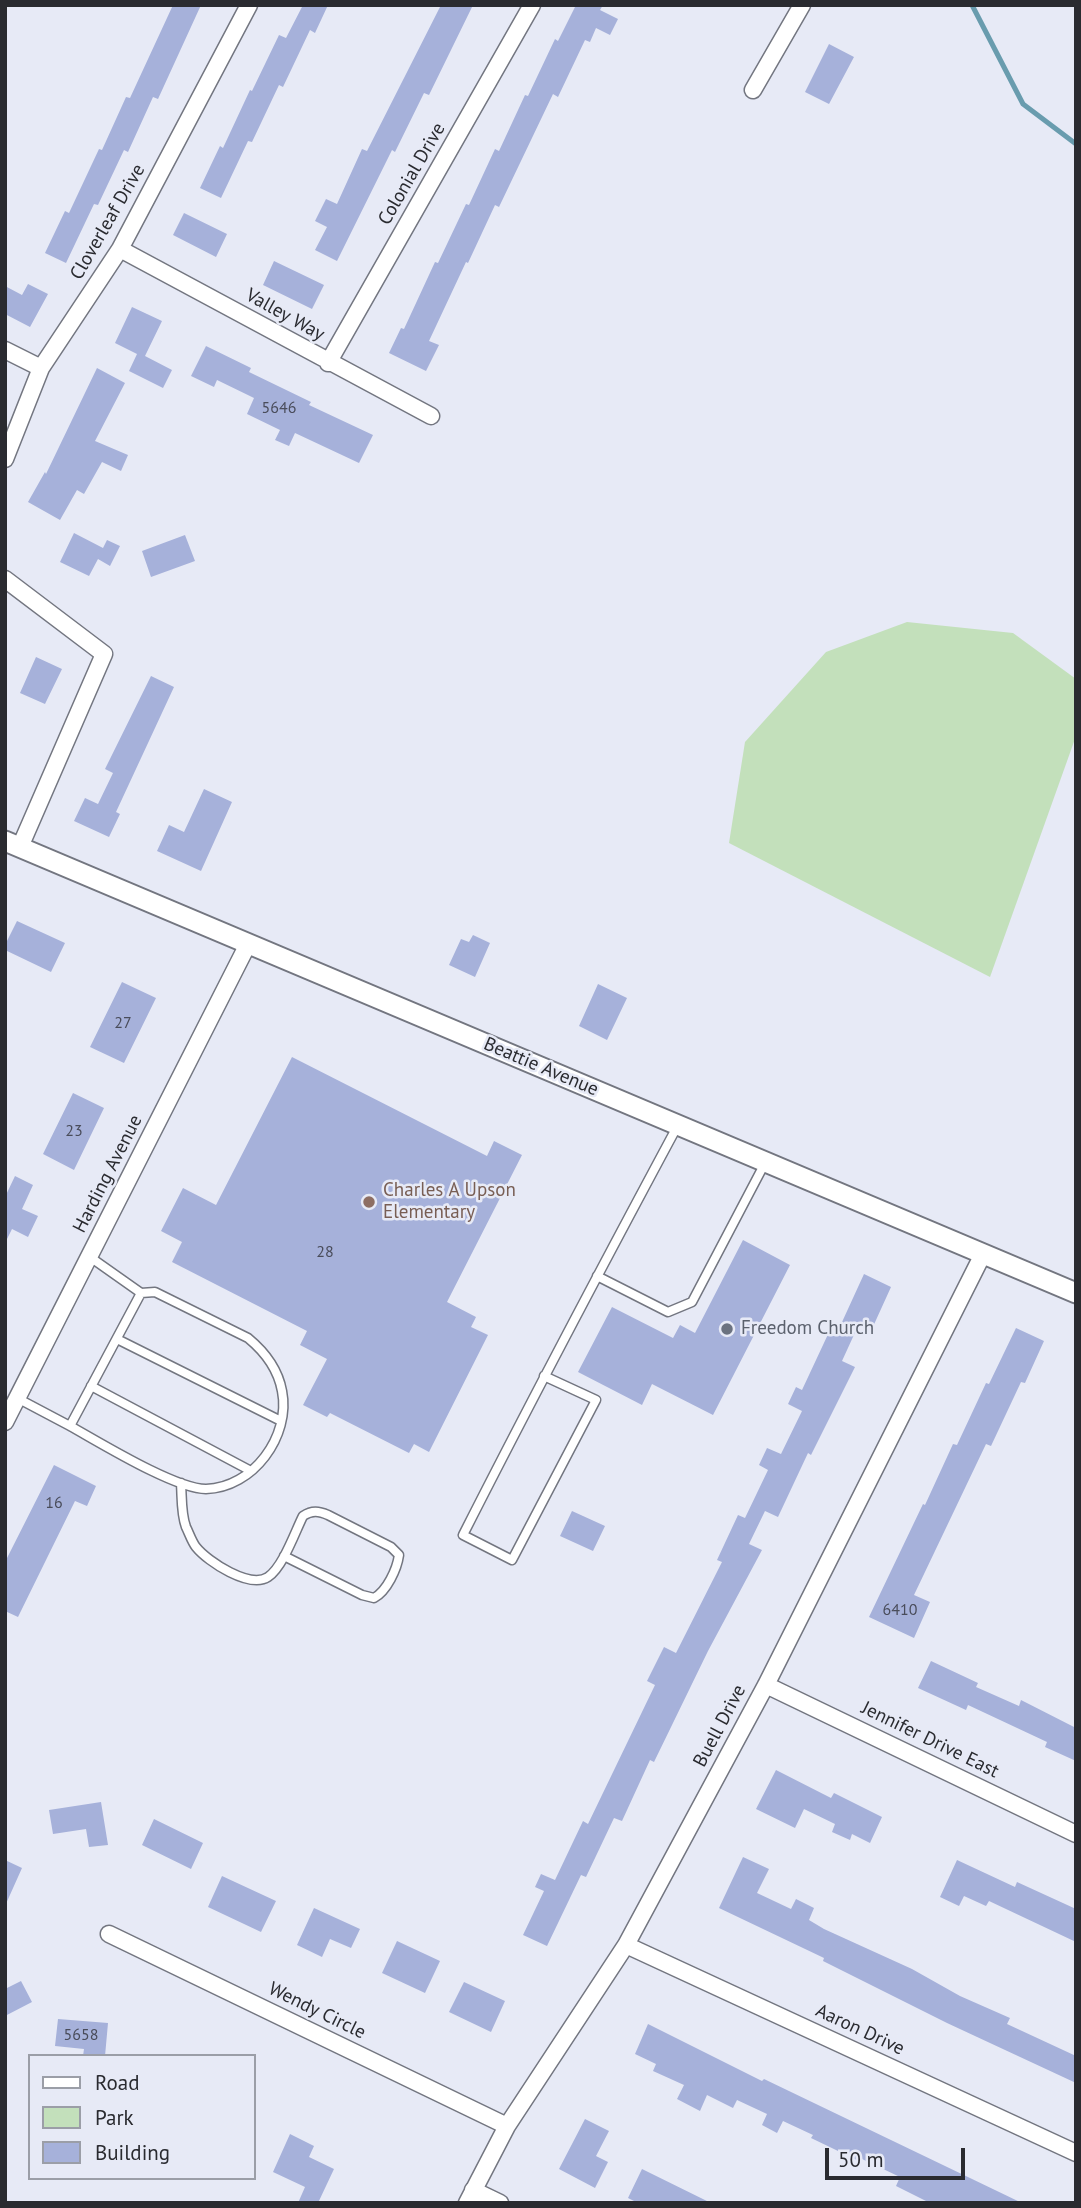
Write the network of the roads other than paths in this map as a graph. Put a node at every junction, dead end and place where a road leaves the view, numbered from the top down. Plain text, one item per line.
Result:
1 (249, 5) edge
2 (532, 5) edge
3 (802, 5) edge
4 (753, 90) dead end
5 (120, 249) junction
6 (5, 350) edge
7 (328, 363) junction
8 (41, 368) junction
9 (431, 416) dead end
10 (5, 459) edge
11 (5, 579) edge
12 (13, 844) edge
13 (248, 944) junction
14 (678, 1125) junction
15 (765, 1162) junction
16 (983, 1254) junction
17 (90, 1257) junction
18 (597, 1276) junction
19 (141, 1293) junction
20 (1076, 1293) edge
21 (117, 1339) junction
22 (544, 1376) junction
23 (91, 1386) junction
24 (17, 1398) junction
25 (281, 1421) junction
26 (5, 1422) edge
27 (70, 1426) junction
28 (251, 1471) junction
29 (181, 1483) junction
30 (284, 1556) junction
31 (766, 1685) junction
32 (1076, 1833) edge
33 (109, 1934) dead end
34 (626, 1945) junction
35 (507, 2126) junction
36 (1076, 2153) edge
37 (470, 2196) edge
38 (500, 2203) edge

1 - 5 street, Cloverleaf Drive
2 - 7 street, Colonial Drive
3 - 4 street
5 - 7 street, Valley Way
5 - 8 street, Cloverleaf Drive
6 - 8 street
7 - 9 street, Valley Way
8 - 10 street, Cloverleaf Drive
11 - 12 street
12 - 13 street, Beattie Avenue
13 - 14 street, Beattie Avenue
13 - 17 street, Harding Avenue
14 - 15 street, Beattie Avenue
14 - 18 lane
15 - 16 street, Beattie Avenue
15 - 18 lane
16 - 20 street, Beattie Avenue
16 - 31 street, Buell Drive
17 - 19 lane
17 - 24 street, Harding Avenue
18 - 22 lane
19 - 21 lane
19 - 25 lane
21 - 23 lane
21 - 25 lane
22 - 22 lane
23 - 27 lane
23 - 28 lane
24 - 26 street, Harding Avenue
24 - 27 lane
25 - 28 lane
27 - 29 lane
28 - 29 lane
29 - 30 lane
30 - 30 lane
31 - 32 street, Jennifer Drive East
31 - 34 street, Buell Drive
33 - 35 street, Wendy Circle
34 - 35 street, Buell Drive
34 - 36 street, Aaron Drive
35 - 37 street, Buell Drive
37 - 38 street

